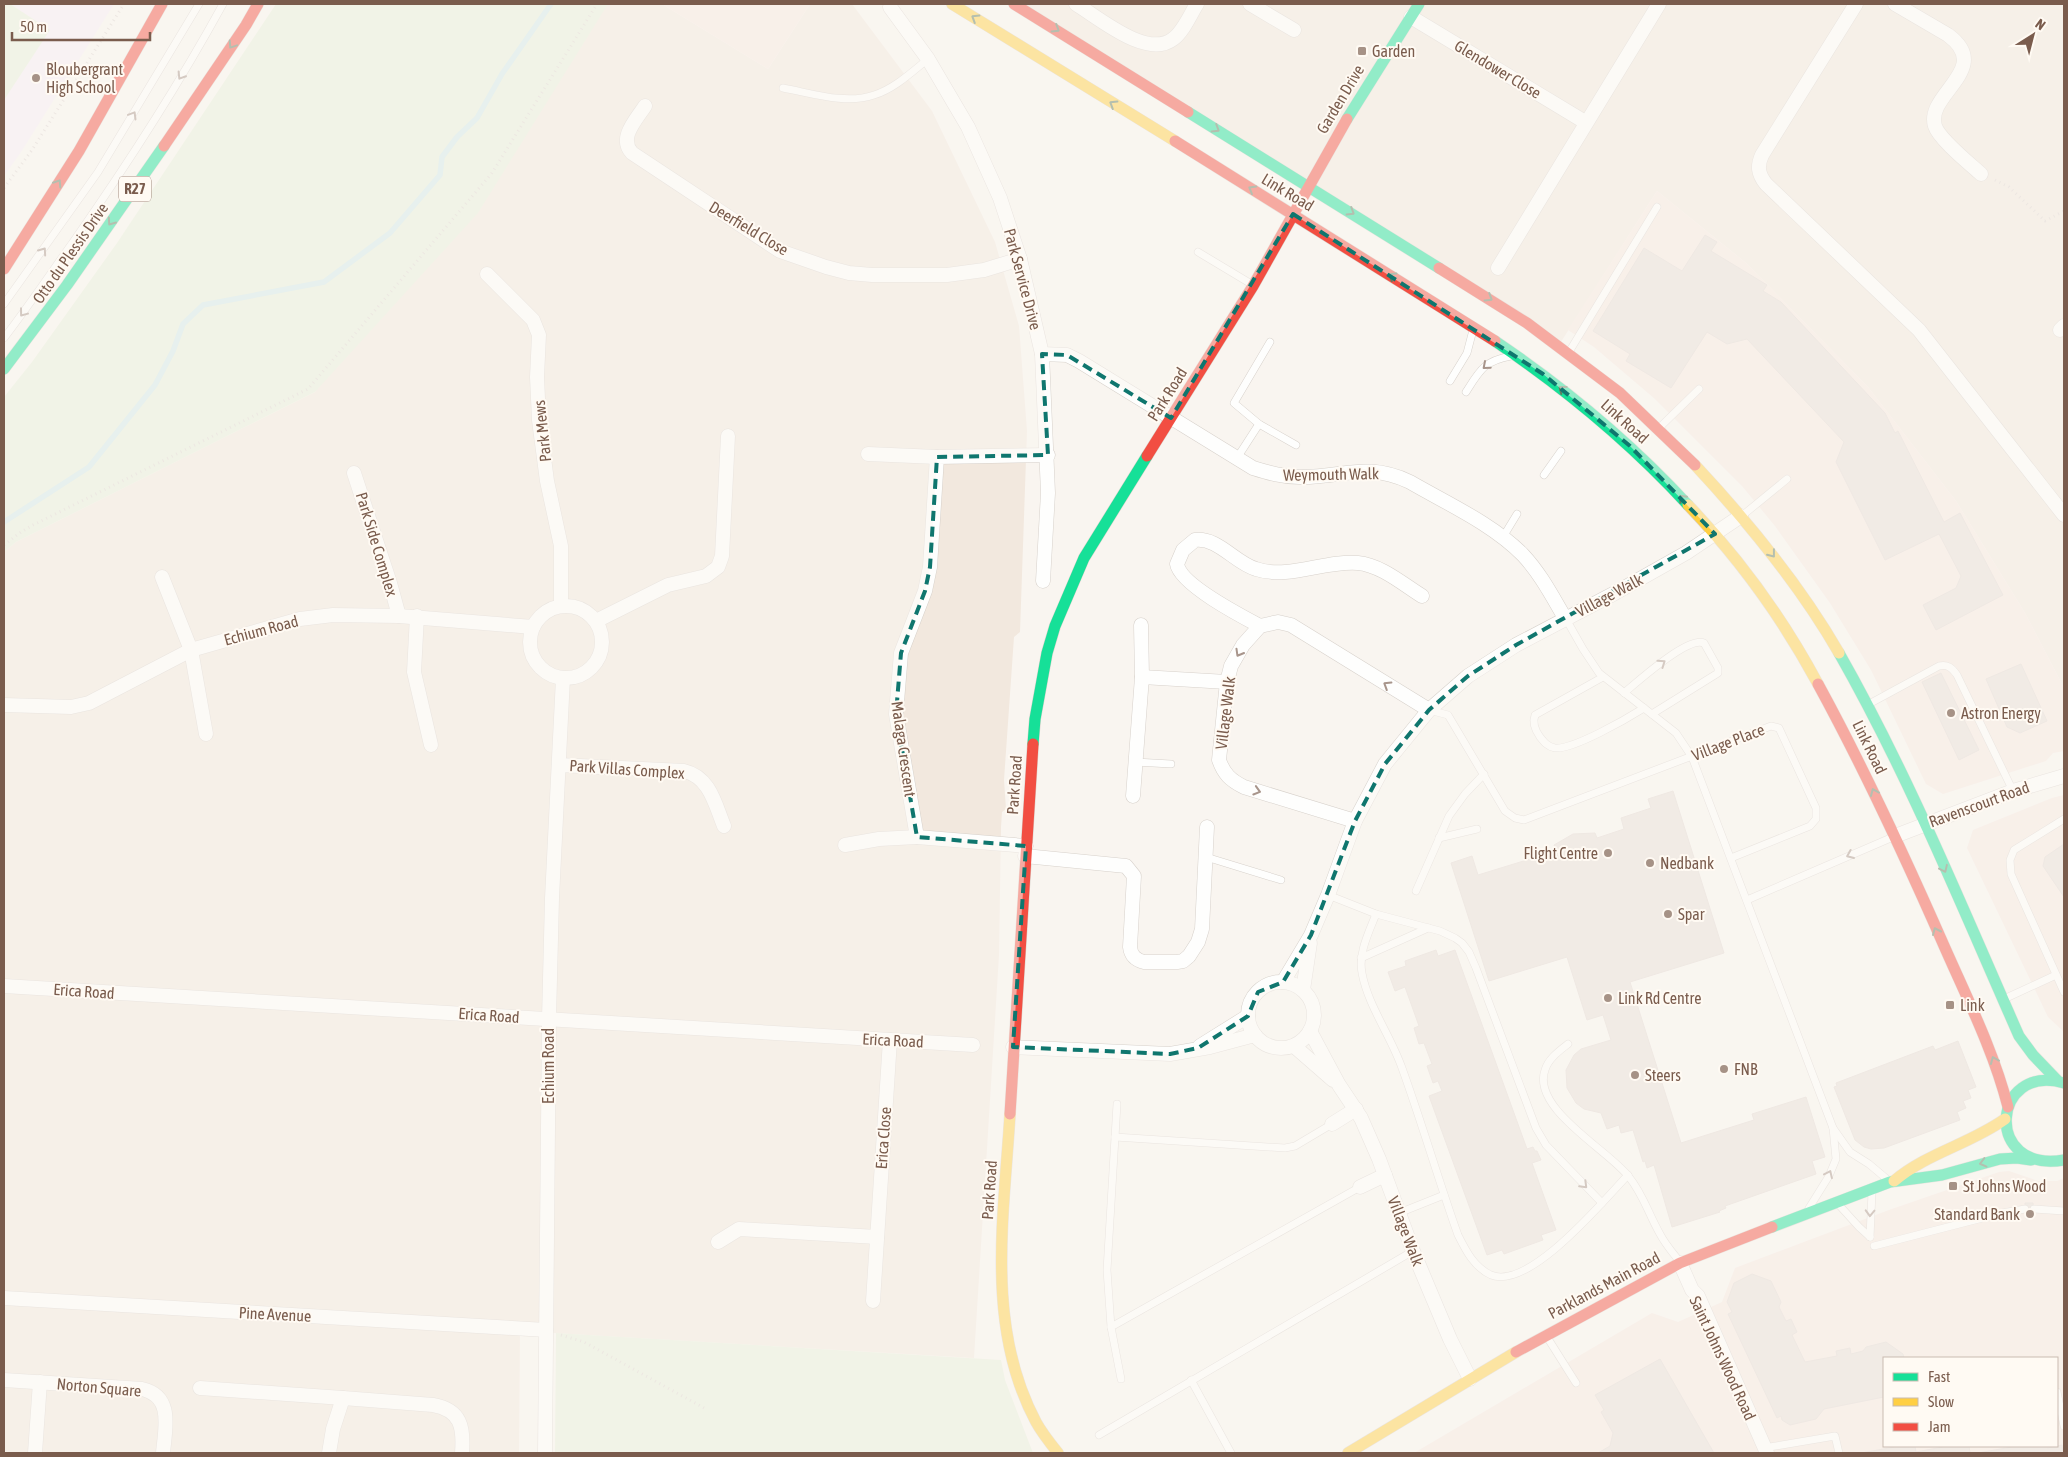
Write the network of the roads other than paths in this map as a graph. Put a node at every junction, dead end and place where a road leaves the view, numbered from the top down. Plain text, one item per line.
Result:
1 (162, 4) edge
2 (199, 4) edge
3 (223, 4) edge
4 (258, 4) edge
5 (952, 4) edge
6 (1014, 4) edge
7 (1076, 4) edge
8 (1197, 4) edge
9 (1250, 4) edge
10 (1419, 4) edge
11 (1659, 4) edge
12 (1856, 4) edge
13 (1895, 4) edge
14 (890, 7) dead end
15 (1411, 17) junction
16 (1294, 30) dead end
17 (928, 59) junction
18 (783, 88) dead end
19 (645, 106) dead end
20 (1585, 122) junction
21 (1981, 174) road end
22 (1309, 187) junction
23 (1657, 207) dead end
24 (1294, 214) junction
25 (1198, 252) dead end
26 (1020, 259) junction
27 (4, 268) edge
28 (1498, 268) dead end
29 (487, 274) dead end
30 (1253, 286) junction
31 (4, 304) edge
32 (1473, 327) junction
33 (4, 338) edge
34 (1270, 342) dead end
35 (1569, 353) junction
36 (1042, 354) junction
37 (1516, 355) junction
38 (4, 369) edge
39 (1450, 381) dead end
40 (1699, 389) dead end
41 (1466, 392) dead end
42 (1171, 418) junction
43 (1259, 424) junction
44 (1658, 428) junction
45 (728, 436) dead end
46 (1296, 445) dead end
47 (1561, 451) dead end
48 (868, 454) dead end
49 (1048, 455) junction
50 (937, 457) junction
51 (1237, 458) junction
52 (354, 473) dead end
53 (1544, 475) dead end
54 (1787, 479) dead end
55 (2059, 498) edge
56 (1516, 514) dead end
57 (2064, 515) edge
58 (1741, 516) junction
59 (1715, 534) junction
60 (1503, 537) junction
61 (162, 577) dead end
62 (1042, 581) dead end
63 (1422, 596) dead end
64 (561, 606) junction
65 (398, 616) junction
66 (417, 616) junction
67 (1566, 618) junction
68 (596, 621) junction
69 (1141, 625) dead end
70 (1260, 626) junction
71 (533, 627) junction
72 (191, 650) junction
73 (1142, 677) junction
74 (1603, 677) junction
75 (563, 678) junction
76 (1227, 682) junction
77 (1624, 693) junction
78 (1868, 704) junction
79 (4, 705) edge
80 (1644, 708) junction
81 (1429, 710) junction
82 (1652, 714) junction
83 (206, 734) dead end
84 (431, 745) dead end
85 (1692, 756) junction
86 (1135, 762) junction
87 (1171, 764) dead end
88 (559, 765) junction
89 (1484, 774) junction
90 (2064, 776) edge
91 (2013, 790) junction
92 (1133, 796) dead end
93 (2064, 819) edge
94 (1354, 821) junction
95 (1925, 824) junction
96 (724, 826) dead end
97 (1207, 827) dead end
98 (1477, 829) dead end
99 (917, 836) junction
100 (1895, 836) junction
101 (1439, 838) junction
102 (845, 845) dead end
103 (1025, 851) junction
104 (1206, 857) junction
105 (1731, 858) junction
106 (1281, 880) dead end
107 (1416, 892) dead end
108 (1328, 895) junction
109 (1747, 900) junction
110 (1376, 914) junction
111 (1428, 928) junction
112 (1311, 935) junction
113 (1361, 958) junction
114 (2056, 975) junction
115 (1283, 982) junction
116 (4, 986) edge
117 (1303, 990) junction
118 (2064, 992) edge
119 (2003, 999) junction
120 (1248, 1016) junction
121 (549, 1019) junction
122 (1310, 1031) junction
123 (1255, 1035) junction
124 (890, 1040) junction
125 (1568, 1044) dead end
126 (974, 1045) dead end
127 (1294, 1046) junction
128 (1013, 1047) junction
129 (1198, 1048) junction
130 (2061, 1082) edge
131 (1339, 1085) junction
132 (1117, 1104) dead end
133 (2008, 1107) junction
134 (1356, 1109) junction
135 (2005, 1119) junction
136 (1332, 1124) joint
137 (1833, 1128) junction
138 (1115, 1137) junction
139 (2031, 1160) junction
140 (2064, 1160) edge
141 (1385, 1175) junction
142 (1628, 1175) junction
143 (1892, 1182) junction
144 (1360, 1187) joint
145 (1872, 1190) junction
146 (1444, 1195) junction
147 (1602, 1203) junction
148 (1838, 1203) junction
149 (2025, 1209) dead end
150 (2034, 1209) dead end
151 (2064, 1211) edge
152 (1399, 1213) junction
153 (1805, 1214) junction
154 (877, 1237) junction
155 (718, 1242) dead end
156 (1874, 1246) dead end
157 (1413, 1250) junction
158 (1680, 1263) junction
159 (4, 1298) edge
160 (872, 1301) dead end
161 (1111, 1326) junction
162 (546, 1330) junction
163 (1545, 1334) junction
164 (1121, 1379) dead end
165 (1470, 1379) junction
166 (4, 1380) edge
167 (1192, 1380) junction
168 (40, 1382) junction
169 (1576, 1383) dead end
170 (200, 1388) dead end
171 (2058, 1397) edge
172 (343, 1398) junction
173 (1035, 1420) junction
174 (2064, 1426) edge
175 (1099, 1435) dead end
176 (1766, 1451) edge
177 (35, 1453) edge
178 (163, 1453) edge
179 (329, 1453) edge
180 (462, 1453) edge
181 (545, 1453) edge
182 (1041, 1453) edge
183 (1058, 1453) edge
184 (1231, 1453) edge
185 (1348, 1453) edge
186 (1839, 1453) edge

27 -> 1 street
31 -> 2 lane
3 -> 33 lane
4 -> 38 street, Otto du Plessis Drive / R27
24 -> 5 street, Link Road
6 -> 22 street, Link Road
7 - 8 street
9 - 16 street
10 - 15 street, Garden Drive
11 - 20 street
12 - 55 street
13 - 21 street
14 - 17 street, Park Service Drive
15 - 20 street, Glendower Close
15 - 22 street, Garden Drive
17 - 18 lane
17 - 26 street, Park Service Drive
19 - 26 street, Deerfield Close
20 - 28 street
22 - 24 street, Garden Drive
22 -> 35 street, Link Road
23 - 35 lane
24 - 30 street, Park Road
32 -> 24 street, Link Road
25 - 30 lane
26 - 36 street, Park Service Drive
29 - 64 street, Park Mews
30 - 42 street, Park Road
32 - 37 street, Link Road
32 - 39 lane
34 - 43 lane
35 - 44 street, Link Road
36 - 42 street, Weymouth Walk
36 - 49 street, Park Service Drive
37 -> 41 lane
59 -> 37 street, Link Road
40 - 44 lane
42 - 51 street, Weymouth Walk
42 - 103 street, Park Road
43 - 46 lane
43 - 51 lane
44 - 58 street, Link Road
45 - 68 street
47 - 53 lane
48 - 50 street
49 - 50 street
49 - 62 street, Park Service Drive
50 - 99 street, Malaga Crescent
51 - 60 street, Weymouth Walk
52 - 65 street, Park Side Complex
54 - 58 lane
55 - 57 street
56 - 60 lane
58 - 59 street, Village Walk
58 -> 78 street, Link Road
59 - 67 street, Village Walk
100 -> 59 street, Link Road
60 - 67 street, Weymouth Walk
61 - 72 street
63 - 70 street
64 - 68 street
64 - 71 street
65 - 66 street, Echium Road
65 - 72 street, Echium Road
66 - 71 street, Echium Road
66 - 84 street
67 - 74 lane
67 - 81 street, Village Walk
68 - 75 street
69 - 73 street
70 -> 76 street, Village Walk
81 -> 70 street
71 - 75 street
72 - 79 street, Echium Road
72 - 83 street
73 - 76 street
73 - 86 street
74 - 77 lane
74 - 80 lane
75 - 88 street, Echium Road
76 -> 94 street, Village Walk
77 - 80 lane
77 -> 82 lane
78 - 91 lane
78 - 95 street, Link Road
80 - 82 lane
81 - 89 lane
81 - 94 street, Village Walk
82 - 85 lane
85 - 89 lane, Village Place
85 - 105 lane
85 - 105 lane, Village Place
86 - 87 lane
86 - 92 street
88 - 96 street, Park Villas Complex
88 - 121 street, Echium Road
89 - 101 lane
90 - 91 street, Ravenscourt Road
91 - 95 street, Ravenscourt Road
93 - 114 lane
94 - 108 street, Village Walk
95 - 100 street, Ravenscourt Road
95 -> 119 street, Link Road
97 - 104 street
98 - 101 lane
99 - 102 street
99 - 103 street
100 -> 109 lane
133 -> 100 street, Link Road
101 - 107 lane
103 - 104 street
103 - 128 street, Park Road
104 - 106 lane
105 - 109 lane
108 - 110 lane
108 - 112 street, Village Walk
109 - 137 lane
110 - 111 lane
110 - 113 lane
111 - 113 lane
111 -> 147 lane
112 - 115 street, Village Walk
112 - 117 street, Village Walk
113 - 146 lane
114 - 118 lane
114 - 119 lane
115 - 117 street
115 - 120 street
116 - 121 street, Erica Road
117 - 122 street
119 - 130 street, Link Road
120 - 123 street
120 - 129 street
121 - 124 street, Erica Road
121 - 162 street, Echium Road
122 - 127 street
122 - 131 street, Village Walk
123 - 127 street
123 - 129 street
124 - 126 street, Erica Road
124 - 154 street, Erica Close
125 - 142 lane
127 - 131 street, Village Walk
128 - 129 street
128 - 173 street, Park Road
130 - 133 street
131 - 134 street, Village Walk
132 - 138 lane
133 - 135 street
134 - 136 street
134 - 141 street, Village Walk
135 - 139 street
135 - 143 street, Parklands Main Road
136 - 138 lane
137 - 143 lane
153 -> 137 lane
138 - 161 lane
139 - 140 street, Parklands Main Road
139 -> 143 street, Parklands Main Road
141 - 144 street
141 - 152 street, Village Walk
142 - 147 lane
142 - 158 lane
143 - 145 street, Parklands Main Road
144 - 161 lane
145 - 148 street, Parklands Main Road
145 -> 148 lane
146 - 147 lane
146 - 152 lane
148 - 153 street, Parklands Main Road
149 - 156 lane
150 - 151 lane
152 - 157 street, Village Walk
153 - 158 street, Parklands Main Road
154 - 155 street
154 - 160 street, Erica Close
157 - 165 street, Village Walk
157 - 167 lane
158 - 163 street, Parklands Main Road
158 - 176 street, Saint Johns Wood Road
159 - 162 street, Pine Avenue
161 - 164 lane
162 - 181 street, Echium Road
163 - 165 street, Parklands Main Road
163 - 169 lane
165 - 185 street, Parklands Main Road
166 - 168 street, Norton Square
167 - 175 lane
167 - 184 lane
168 - 177 street, Norton Square
168 - 178 street, Norton Square
170 - 172 street
171 - 174 lane
172 - 179 street
172 - 180 street
173 - 182 street, Park Road
173 - 183 street, Park Road
176 - 186 lane

